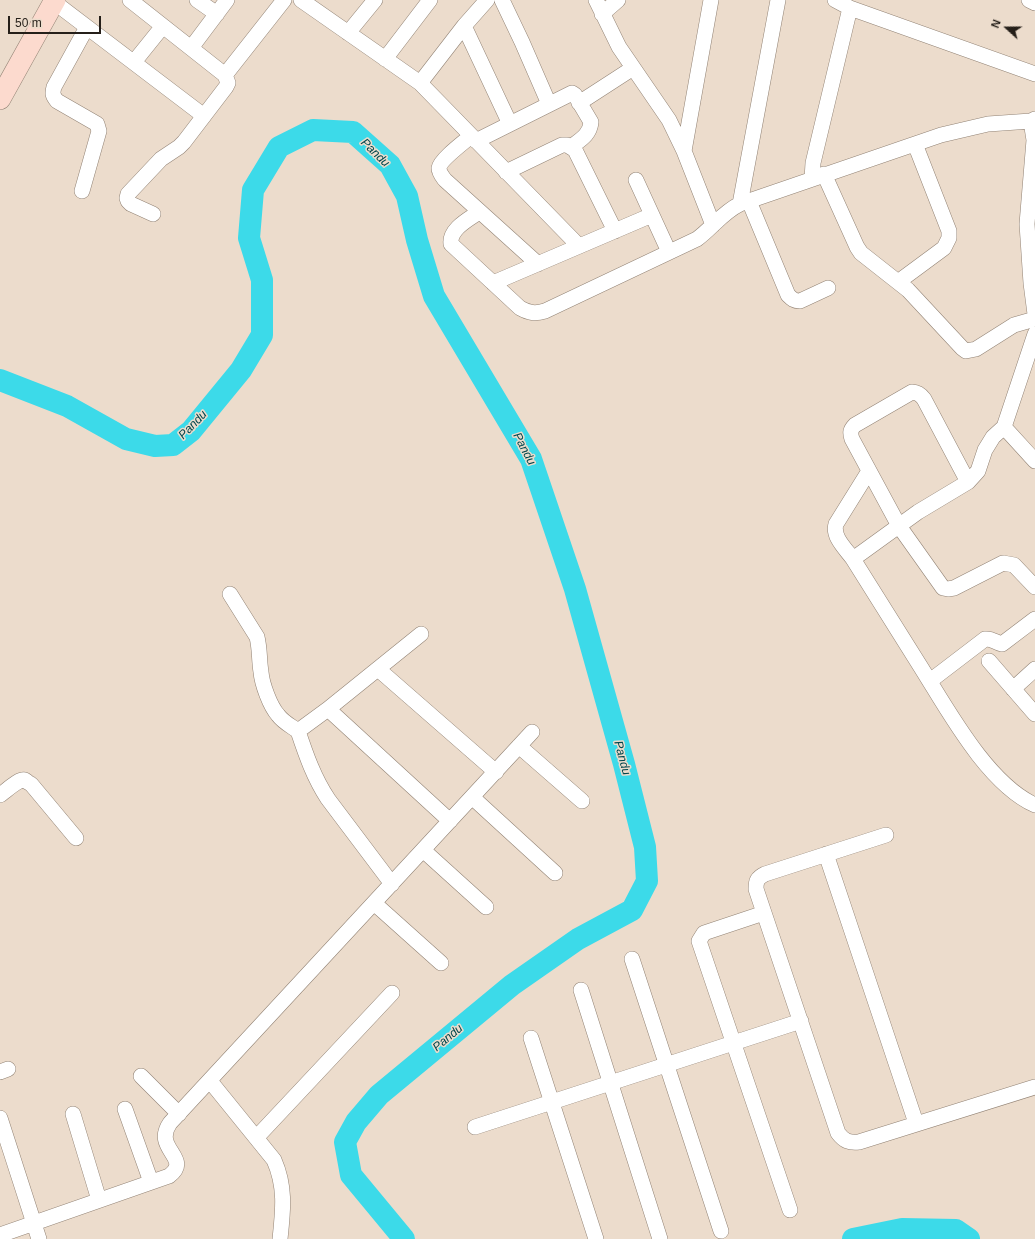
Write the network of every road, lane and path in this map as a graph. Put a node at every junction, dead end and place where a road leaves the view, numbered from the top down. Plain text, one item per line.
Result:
1 (130, 0) edge
2 (197, 0) edge
3 (227, 0) edge
4 (284, 0) edge
5 (301, 0) edge
6 (375, 0) edge
7 (430, 0) edge
8 (486, 0) edge
9 (502, 0) edge
10 (618, 0) edge
11 (711, 0) edge
12 (778, 0) edge
13 (835, 0) edge
14 (1029, 0) edge
15 (55, 1) edge
16 (1035, 2) edge
17 (599, 7) edge
18 (850, 8) junction
19 (216, 14) junction
20 (163, 26) junction
21 (464, 26) junction
22 (87, 27) junction
23 (348, 33) junction
24 (191, 48) junction
25 (385, 59) junction
26 (134, 62) junction
27 (634, 68) junction
28 (1035, 74) edge
29 (225, 75) junction
30 (420, 84) junction
31 (0, 99) edge
32 (580, 103) junction
33 (549, 104) junction
34 (204, 116) junction
35 (1033, 120) edge
36 (510, 124) junction
37 (473, 138) junction
38 (915, 144) junction
39 (571, 147) junction
40 (684, 151) junction
41 (506, 172) junction
42 (818, 177) junction
43 (636, 180) dead end
44 (82, 191) dead end
45 (744, 202) junction
46 (480, 212) junction
47 (153, 214) dead end
48 (652, 215) junction
49 (713, 225) junction
50 (615, 231) junction
51 (579, 246) junction
52 (669, 252) junction
53 (538, 264) junction
54 (898, 282) junction
55 (493, 283) junction
56 (828, 288) dead end
57 (1035, 314) edge
58 (1035, 319) edge
59 (1035, 338) edge
60 (1004, 427) junction
61 (1035, 461) edge
62 (869, 471) junction
63 (968, 482) junction
64 (899, 526) junction
65 (853, 559) junction
66 (1035, 587) edge
67 (230, 594) dead end
68 (1035, 619) edge
69 (421, 634) dead end
70 (989, 661) dead end
71 (378, 669) junction
72 (1035, 669) edge
73 (930, 681) junction
74 (1013, 689) junction
75 (328, 709) junction
76 (1035, 714) edge
77 (298, 731) junction
78 (532, 732) dead end
79 (519, 746) junction
80 (496, 772) junction
81 (0, 795) edge
82 (472, 797) junction
83 (582, 801) dead end
84 (1035, 806) edge
85 (450, 821) junction
86 (886, 835) dead end
87 (76, 838) dead end
88 (423, 850) junction
89 (826, 854) junction
90 (555, 873) dead end
91 (392, 884) junction
92 (374, 903) junction
93 (486, 907) dead end
94 (764, 913) junction
95 (632, 959) dead end
96 (441, 963) dead end
97 (580, 990) dead end
98 (392, 992) dead end
99 (801, 1022) junction
100 (531, 1038) dead end
101 (733, 1043) junction
102 (667, 1065) junction
103 (141, 1076) dead end
104 (210, 1081) junction
105 (610, 1083) junction
106 (1035, 1087) edge
107 (552, 1102) junction
108 (125, 1109) dead end
109 (73, 1114) dead end
110 (179, 1114) junction
111 (0, 1118) edge
112 (916, 1123) junction
113 (475, 1127) dead end
114 (256, 1138) junction
115 (151, 1182) junction
116 (99, 1200) junction
117 (790, 1210) dead end
118 (33, 1224) junction
119 (721, 1231) dead end
120 (0, 1235) edge
121 (39, 1239) edge
122 (280, 1239) edge
123 (596, 1239) edge
124 (660, 1239) edge

1 - 20 street
2 - 19 street
3 - 19 street
4 - 29 street
5 - 23 street
6 - 23 street
7 - 25 street
8 - 21 street
9 - 33 street
10 - 17 street
11 - 40 street
12 - 45 street
13 - 18 street
14 - 16 street
15 - 22 street
15 - 31 street
17 - 27 street
18 - 28 street
18 - 42 street
19 - 24 street
20 - 24 street
20 - 26 street
21 - 30 street
21 - 36 street
22 - 26 street
22 - 44 street
23 - 25 street
24 - 29 street
25 - 30 street
26 - 34 street
27 - 32 street
27 - 40 street
29 - 34 street
30 - 37 street
32 - 33 street
32 - 39 street
33 - 36 street
34 - 47 street
35 - 38 street
35 - 57 street
36 - 37 street
37 - 41 street
37 - 46 street
38 - 42 street
38 - 54 street
39 - 41 street
39 - 50 street
40 - 49 street
41 - 51 street
42 - 45 street
42 - 54 street
43 - 48 street
45 - 49 street
45 - 56 street
46 - 53 street
46 - 55 street
48 - 50 street
48 - 52 street
49 - 52 street
50 - 51 street
51 - 53 street
52 - 55 street
53 - 55 street
54 - 58 street
59 - 60 street
60 - 61 street
60 - 63 street
62 - 63 street
62 - 64 street
62 - 65 street
63 - 64 street
64 - 65 street
64 - 66 street
65 - 73 street
67 - 77 street
68 - 73 street
69 - 71 street
70 - 74 street
71 - 75 street
71 - 80 street
72 - 74 street
73 - 84 street
74 - 76 street
75 - 77 street
75 - 85 street
77 - 91 street
78 - 79 street
79 - 80 street
79 - 83 street
80 - 82 street
81 - 87 street
82 - 85 street
82 - 90 street
85 - 88 street
86 - 89 street
88 - 91 street
88 - 93 street
89 - 94 street
89 - 112 street
91 - 92 street
92 - 96 street
92 - 104 street
94 - 99 street
94 - 101 street
95 - 102 street
97 - 105 street
98 - 114 street
99 - 101 street
99 - 112 street
100 - 107 street
101 - 102 street
101 - 117 street
102 - 105 street
102 - 119 street
103 - 110 street
104 - 110 street
104 - 114 street
105 - 107 street
105 - 124 street
106 - 112 street
107 - 113 street
107 - 123 street
108 - 115 street
109 - 116 street
110 - 115 street
111 - 118 street
114 - 122 street
115 - 116 street
116 - 118 street
118 - 120 street
118 - 121 street

